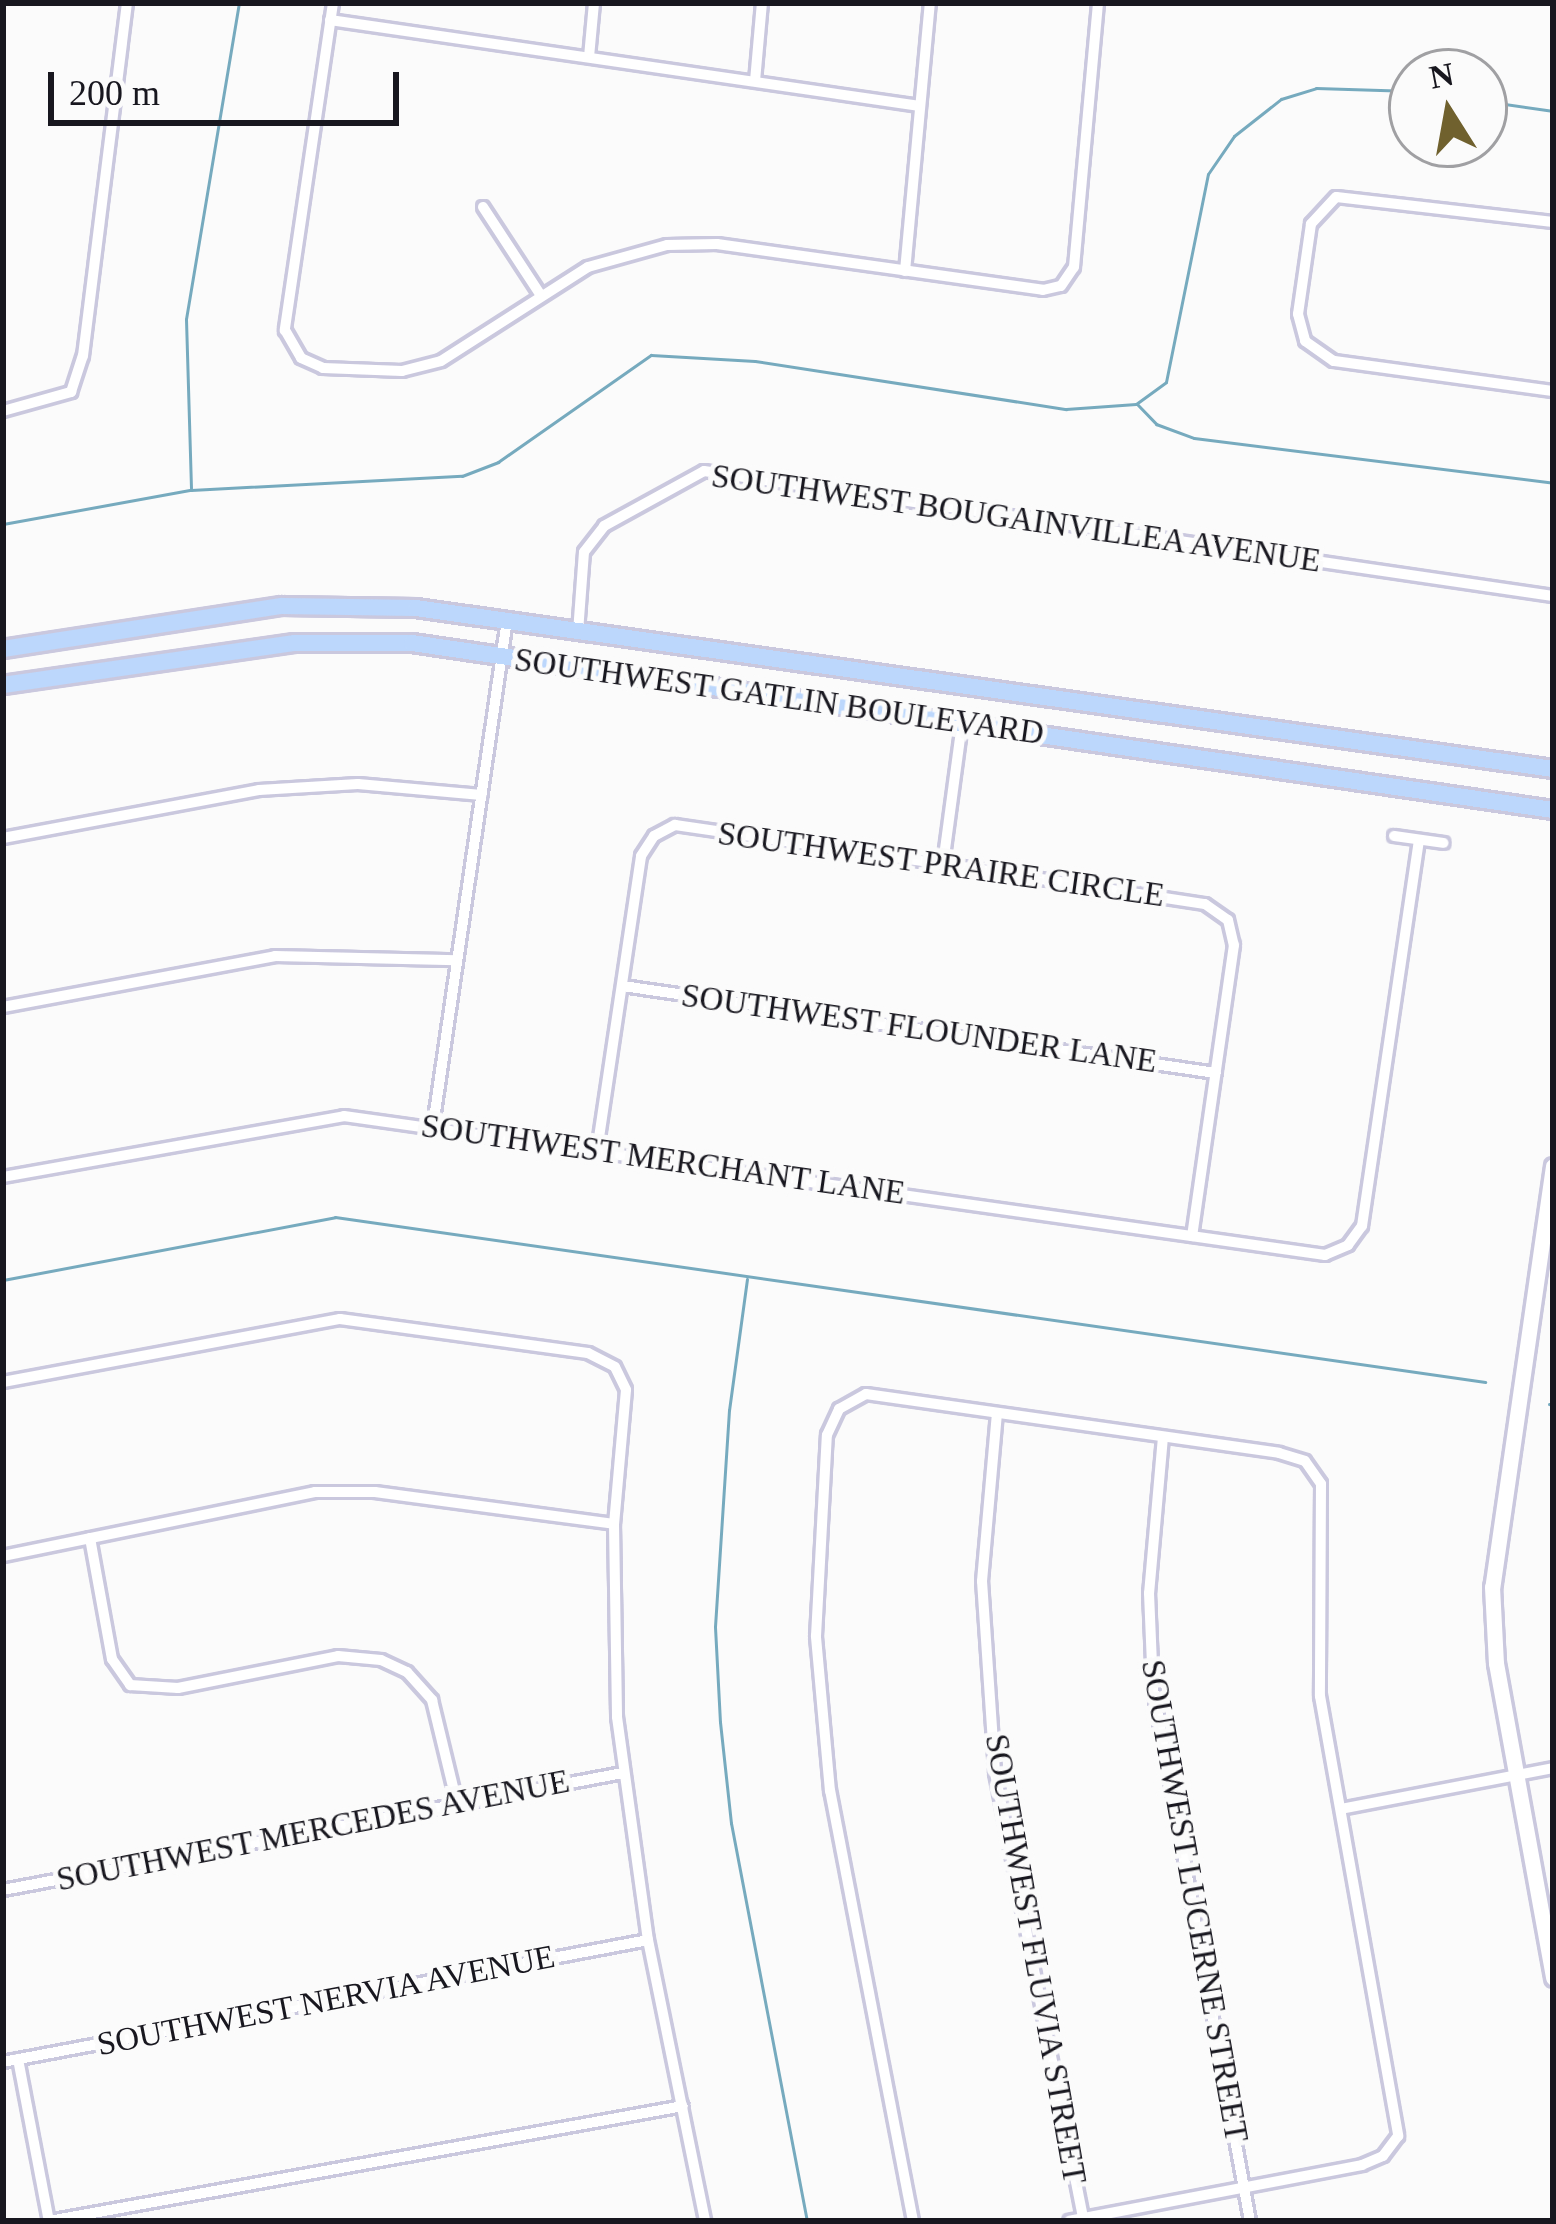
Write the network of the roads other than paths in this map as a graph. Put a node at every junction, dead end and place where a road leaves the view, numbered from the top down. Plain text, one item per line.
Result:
1 (128, 3) edge
2 (333, 3) edge
3 (594, 3) edge
4 (762, 3) edge
5 (930, 3) edge
6 (1098, 3) edge
7 (330, 20) junction
8 (589, 57) junction
9 (754, 81) junction
10 (920, 106) junction
11 (483, 207) dead end
12 (1553, 222) edge
13 (905, 271) junction
14 (541, 294) junction
15 (1553, 391) edge
16 (3, 411) edge
17 (1553, 596) edge
18 (507, 620) junction
19 (578, 632) junction
20 (3, 649) edge
21 (502, 656) junction
22 (3, 685) edge
23 (962, 724) junction
24 (1553, 769) edge
25 (482, 795) junction
26 (1553, 810) edge
27 (1394, 836) dead end
28 (3, 838) edge
29 (1419, 840) junction
30 (1444, 843) dead end
31 (944, 864) junction
32 (457, 960) junction
33 (622, 986) junction
34 (3, 1007) edge
35 (1216, 1073) junction
36 (433, 1126) junction
37 (597, 1151) junction
38 (1553, 1166) edge
39 (3, 1178) edge
40 (1192, 1236) junction
41 (3, 1382) edge
42 (997, 1413) junction
43 (1163, 1437) junction
44 (614, 1524) junction
45 (90, 1538) junction
46 (3, 1556) edge
47 (1553, 1768) edge
48 (623, 1773) junction
49 (1514, 1775) junction
50 (457, 1803) junction
51 (1341, 1809) junction
52 (3, 1890) edge
53 (648, 1940) junction
54 (1553, 1978) edge
55 (18, 2059) junction
56 (3, 2062) edge
57 (683, 2106) junction
58 (1244, 2188) junction
59 (1083, 2218) edge
60 (49, 2221) edge
61 (705, 2221) edge
62 (913, 2221) edge
63 (1069, 2221) edge
64 (1250, 2221) edge

1 - 16 street
2 - 7 street
3 - 8 street
4 - 9 street
5 - 10 street
6 - 13 street
7 - 8 street
7 - 14 street
8 - 9 street
9 - 10 street
10 - 13 street
11 - 14 street
12 - 15 street
13 - 14 street
17 - 19 street, SOUTHWEST BOUGAINVILLEA AVENUE
18 - 19 main road, SOUTHWEST GATLIN BOULEVARD
18 - 20 main road, SOUTHWEST GATLIN BOULEVARD
18 - 21 street
19 - 24 main road, SOUTHWEST GATLIN BOULEVARD
21 - 22 main road, SOUTHWEST GATLIN BOULEVARD
21 - 23 main road, SOUTHWEST GATLIN BOULEVARD
21 - 25 street
23 - 26 main road, SOUTHWEST GATLIN BOULEVARD
23 - 31 street
25 - 28 street
25 - 32 street
27 - 29 street
29 - 30 street
29 - 40 street, SOUTHWEST MERCHANT LANE
31 - 33 street, SOUTHWEST PRAIRE CIRCLE
31 - 35 street, SOUTHWEST PRAIRE CIRCLE
32 - 34 street
32 - 36 street
33 - 35 street, SOUTHWEST FLOUNDER LANE
33 - 37 street, SOUTHWEST PRAIRE CIRCLE
35 - 40 street, SOUTHWEST PRAIRE CIRCLE
36 - 37 street, SOUTHWEST MERCHANT LANE
36 - 39 street, SOUTHWEST MERCHANT LANE
37 - 40 street, SOUTHWEST MERCHANT LANE
38 - 49 street
41 - 44 street
42 - 43 street
42 - 59 street, SOUTHWEST FLUVIA STREET
42 - 62 street
43 - 51 street
43 - 58 street, SOUTHWEST LUCERNE STREET
44 - 45 street
44 - 48 street
45 - 46 street
45 - 50 street
47 - 49 street
48 - 50 street, SOUTHWEST MERCEDES AVENUE
48 - 53 street
49 - 51 street
49 - 54 street
50 - 52 street, SOUTHWEST MERCEDES AVENUE
51 - 58 street
53 - 55 street, SOUTHWEST NERVIA AVENUE
53 - 57 street
55 - 56 street, SOUTHWEST NERVIA AVENUE
55 - 60 street
57 - 60 street
57 - 61 street
58 - 59 street
58 - 64 street, SOUTHWEST LUCERNE STREET
59 - 63 street

